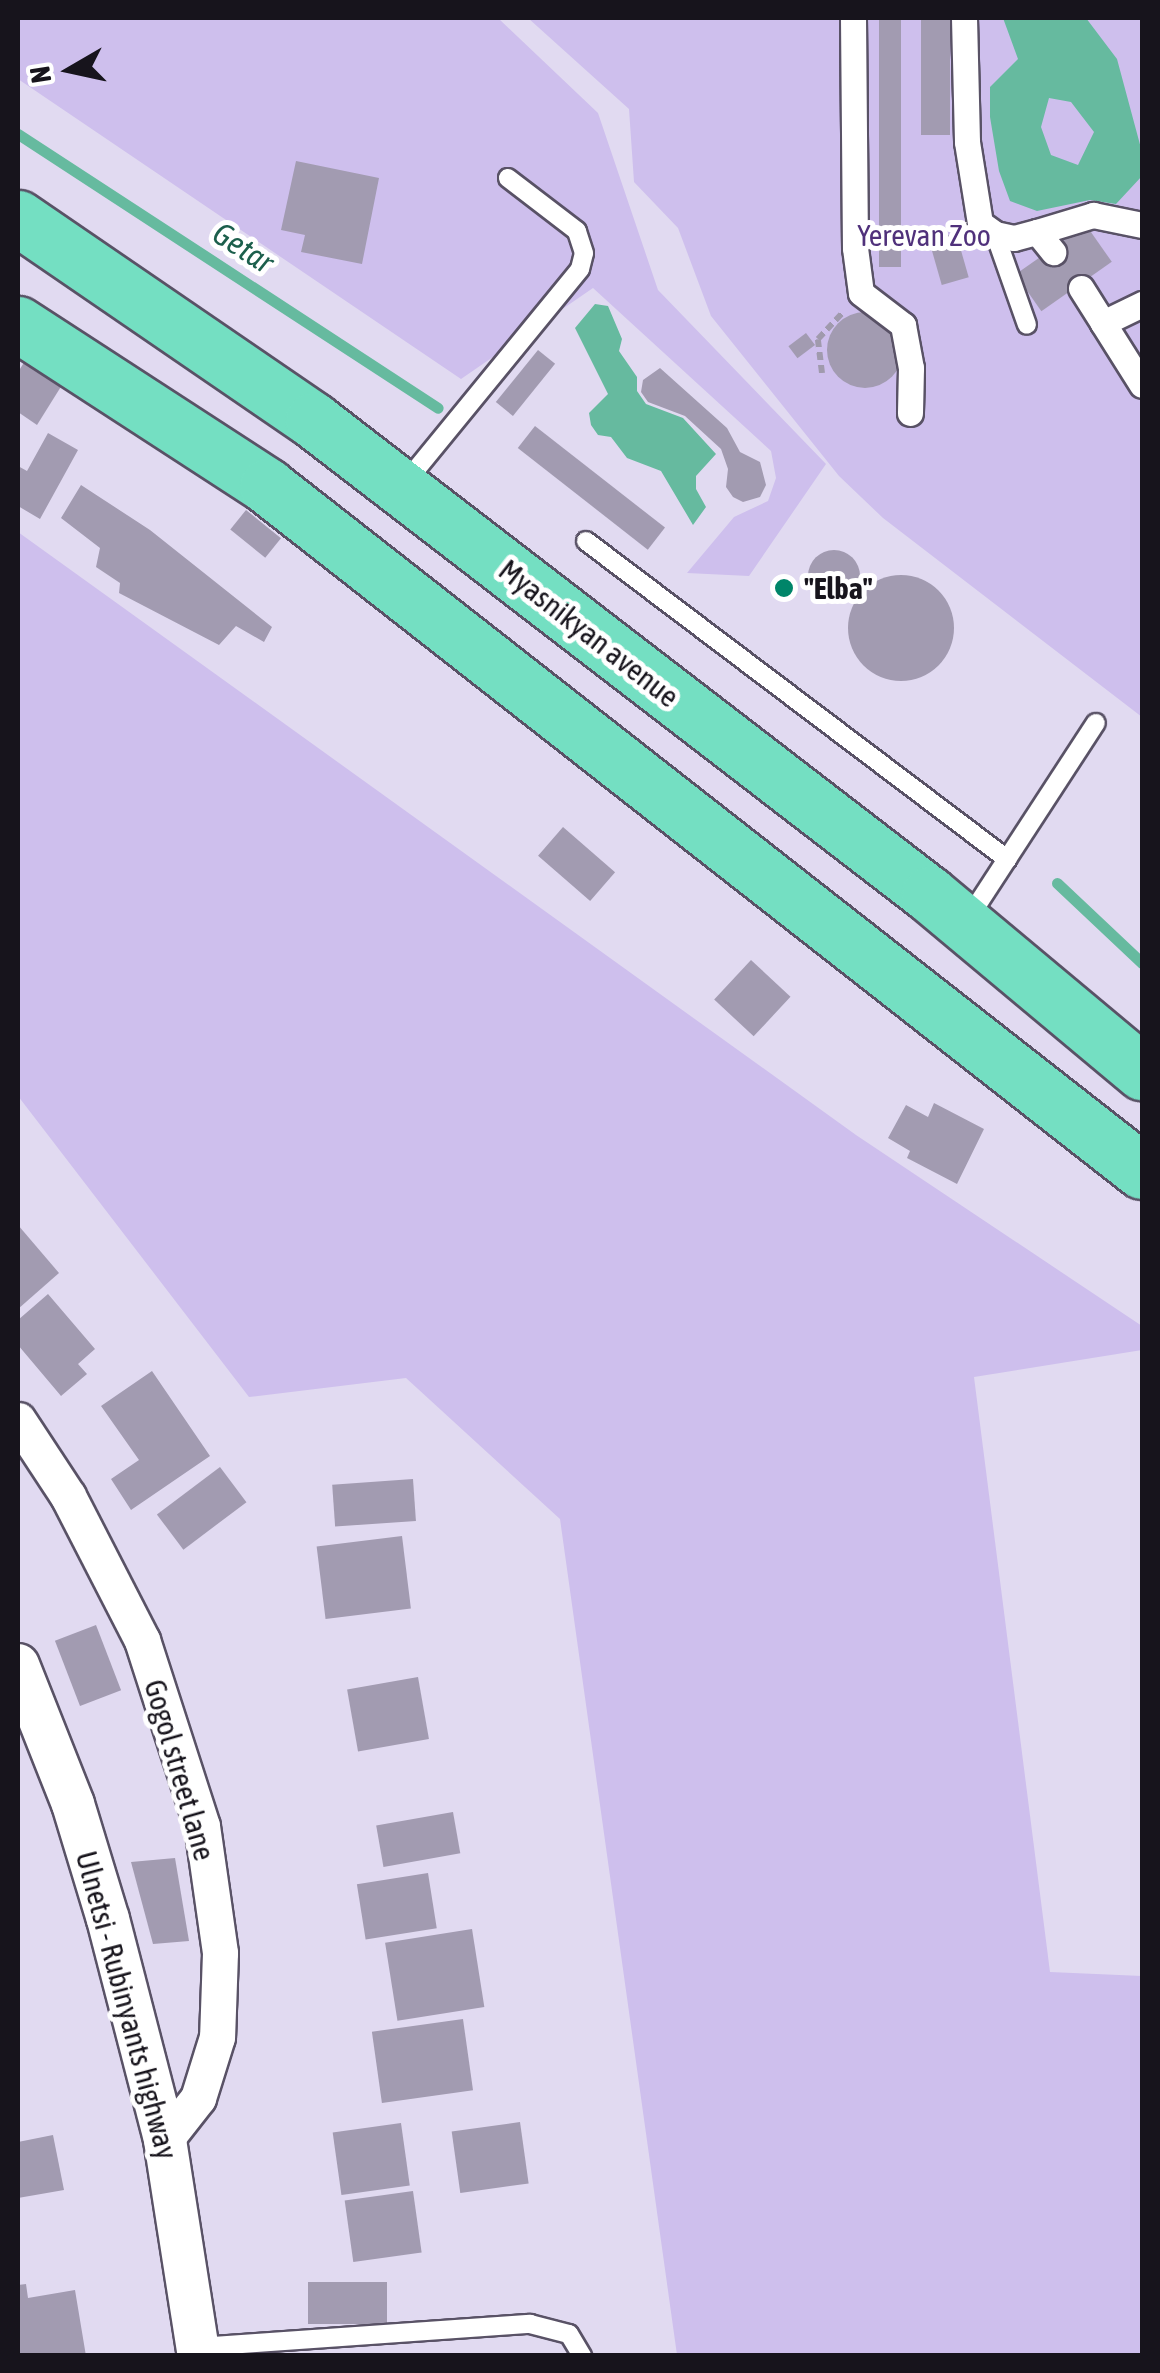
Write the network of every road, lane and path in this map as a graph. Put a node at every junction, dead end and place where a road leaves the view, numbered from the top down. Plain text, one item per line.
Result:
1 (853, 18) edge
2 (964, 18) edge
3 (508, 178) dead end
4 (18, 218) edge
5 (1142, 225) edge
6 (996, 234) junction
7 (1081, 288) dead end
8 (861, 293) junction
9 (1142, 304) edge
10 (1103, 323) junction
11 (18, 324) edge
12 (1027, 325) dead end
13 (822, 373) dead end
14 (1142, 385) edge
15 (910, 414) dead end
16 (401, 488) junction
17 (586, 541) dead end
18 (1096, 723) dead end
19 (1007, 859) junction
20 (965, 924) junction
21 (1142, 1072) edge
22 (1142, 1171) edge
23 (18, 1420) edge
24 (18, 1666) edge
25 (165, 2140) junction
26 (199, 2351) edge
27 (582, 2356) edge

1 - 8 street
2 - 6 street
3 - 16 lane
4 - 16 highway, Myasnikyan avenue
5 - 6 street
6 - 12 lane
7 - 10 street
8 - 13 path
8 - 15 street
9 - 10 street
10 - 14 street
11 - 22 highway
16 - 20 highway, Myasnikyan avenue
17 - 19 lane
18 - 19 lane
19 - 20 lane
20 - 21 highway, Myasnikyan avenue
23 - 25 street, Gogol street lane
24 - 25 street, Ulnetsi - Rubinyants highway
25 - 26 street, Ulnetsi - Rubinyants highway
26 - 27 lane

